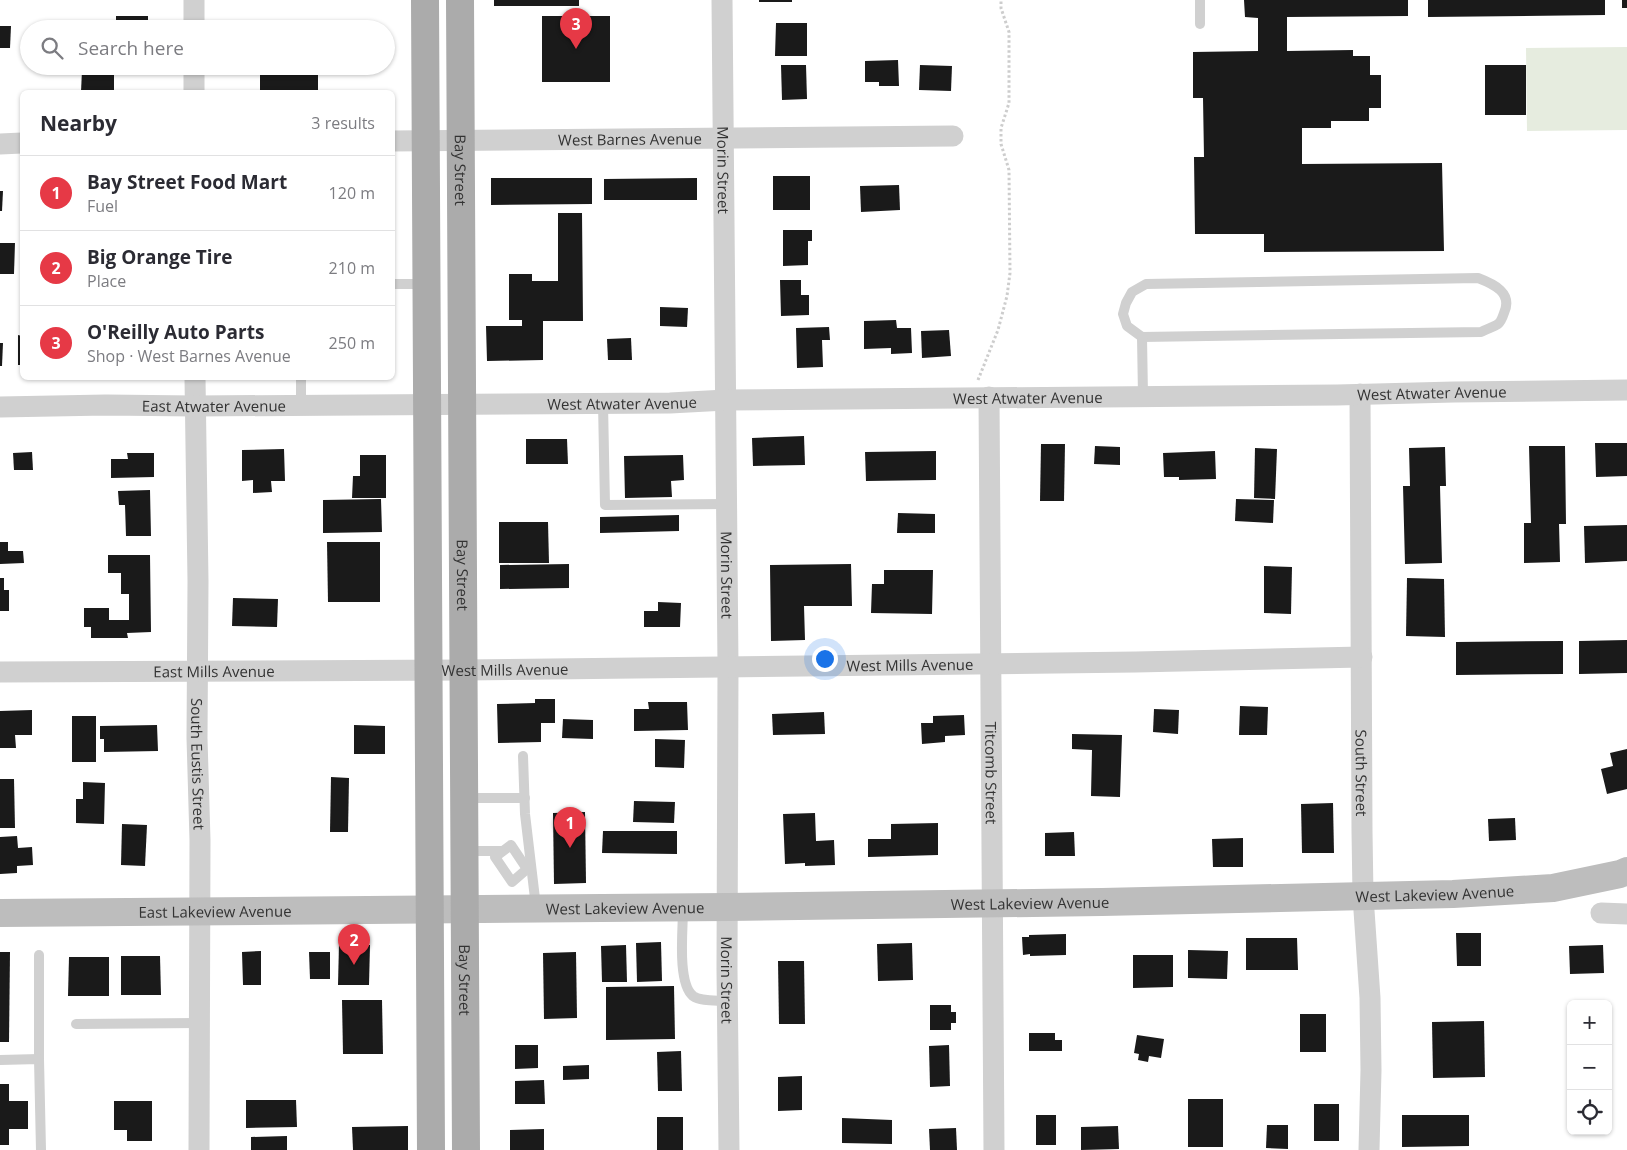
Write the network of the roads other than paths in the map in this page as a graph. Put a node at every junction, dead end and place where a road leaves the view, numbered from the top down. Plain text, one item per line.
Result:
1 (194, 0) edge
2 (425, 0) edge
3 (460, 0) edge
4 (722, 0) edge
5 (1200, 0) edge
6 (194, 20) edge
7 (1200, 24) dead end
8 (194, 75) edge
9 (194, 90) edge
10 (953, 136) dead end
11 (723, 139) junction
12 (395, 141) edge
13 (426, 141) junction
14 (461, 141) junction
15 (20, 143) edge
16 (0, 144) edge
17 (395, 284) edge
18 (427, 284) junction
19 (1142, 337) junction
20 (194, 380) edge
21 (301, 380) edge
22 (1627, 390) edge
23 (1360, 394) junction
24 (1142, 396) junction
25 (981, 397) junction
26 (726, 400) junction
27 (603, 403) junction
28 (462, 404) junction
29 (427, 405) junction
30 (195, 406) junction
31 (301, 406) junction
32 (0, 407) edge
33 (727, 504) junction
34 (1362, 657) junction
35 (991, 664) junction
36 (728, 666) junction
37 (198, 670) junction
38 (428, 670) junction
39 (464, 670) junction
40 (0, 672) edge
41 (523, 756) dead end
42 (464, 798) junction
43 (525, 798) junction
44 (464, 851) junction
45 (502, 851) junction
46 (1627, 871) edge
47 (518, 876) junction
48 (1363, 896) junction
49 (535, 897) junction
50 (992, 904) junction
51 (683, 907) junction
52 (728, 907) junction
53 (430, 909) junction
54 (465, 909) junction
55 (200, 912) junction
56 (0, 913) edge
57 (1601, 913) dead end
58 (1627, 914) edge
59 (39, 955) dead end
60 (727, 1001) junction
61 (198, 1023) junction
62 (76, 1024) dead end
63 (39, 1059) junction
64 (0, 1060) edge
65 (41, 1150) edge
66 (199, 1150) edge
67 (431, 1150) edge
68 (466, 1150) edge
69 (729, 1150) edge
70 (994, 1150) edge
71 (1369, 1150) edge

1 - 6 street
2 - 13 main road
3 - 14 main road, Bay Street
4 - 11 street, Morin Street
5 - 7 lane
8 - 9 street
10 - 11 street, West Barnes Avenue
11 - 14 street, West Barnes Avenue
11 - 26 street, Morin Street
12 - 13 street, West Barnes Avenue
13 - 14 street, West Barnes Avenue
13 - 18 main road
14 - 28 main road, Bay Street
15 - 16 street
17 - 18 lane
18 - 29 main road
19 - 19 lane
19 - 24 lane
20 - 30 street, South Eustis Street
21 - 31 lane
22 - 23 street, West Atwater Avenue
23 - 24 street, West Atwater Avenue
23 - 34 street, South Street
24 - 25 street, West Atwater Avenue
25 - 26 street, West Atwater Avenue
25 - 35 street, Titcomb Street
26 - 27 street, West Atwater Avenue
26 - 33 street, Morin Street
27 - 28 street, West Atwater Avenue
27 - 33 lane
28 - 29 street, West Atwater Avenue
28 - 39 main road, Bay Street
29 - 31 street, East Atwater Avenue
29 - 38 main road
30 - 31 street, East Atwater Avenue
30 - 32 street, East Atwater Avenue
30 - 37 street, South Eustis Street
33 - 36 street, Morin Street
34 - 35 street, West Mills Avenue
34 - 48 street, South Street
35 - 36 street, West Mills Avenue
35 - 50 street, Titcomb Street
36 - 39 street, West Mills Avenue
36 - 52 street, Morin Street
37 - 38 street, East Mills Avenue
37 - 40 street, East Mills Avenue
37 - 55 street, South Eustis Street
38 - 39 street, West Mills Avenue
38 - 53 main road
39 - 42 main road, Bay Street
41 - 43 lane
42 - 43 lane
42 - 44 main road, Bay Street
43 - 49 lane
44 - 45 lane
44 - 54 main road, Bay Street
45 - 47 lane
45 - 47 lane
46 - 48 street, West Lakeview Avenue
47 - 49 lane
48 - 50 street, West Lakeview Avenue
48 - 71 street, South Street
49 - 51 street, West Lakeview Avenue
49 - 54 street, West Lakeview Avenue
50 - 52 street, West Lakeview Avenue
50 - 70 street, Titcomb Street
51 - 52 street, West Lakeview Avenue
51 - 60 lane
52 - 60 street, Morin Street
53 - 54 street, West Lakeview Avenue
53 - 55 street, East Lakeview Avenue
53 - 67 main road
54 - 68 main road, Bay Street
55 - 56 street, East Lakeview Avenue
55 - 61 street, South Eustis Street
57 - 58 street
59 - 63 lane
60 - 69 street, Morin Street
61 - 62 lane
61 - 66 street, South Eustis Street
63 - 64 lane
63 - 65 lane

